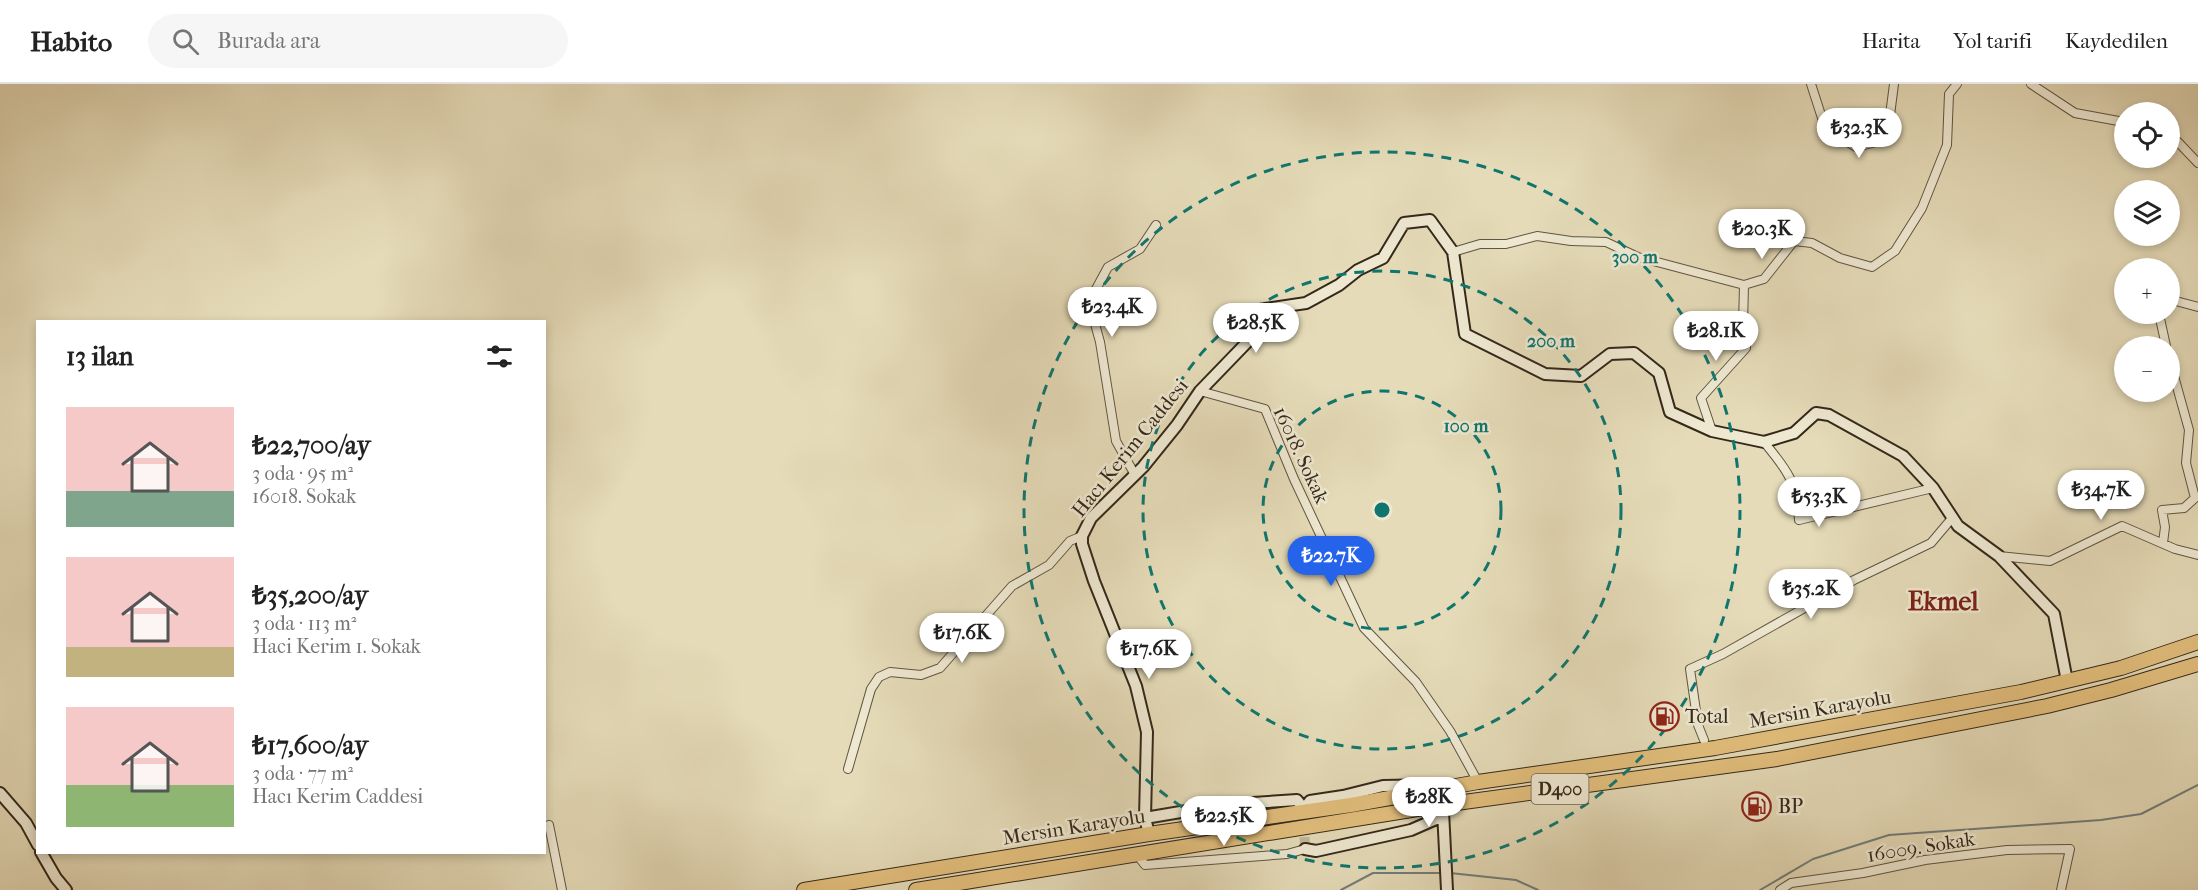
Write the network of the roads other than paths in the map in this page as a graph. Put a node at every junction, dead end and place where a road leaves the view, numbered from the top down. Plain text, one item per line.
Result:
1 (1812, 84) edge
2 (1894, 84) edge
3 (1957, 84) edge
4 (2031, 84) edge
5 (2114, 120) edge
6 (2180, 144) edge
7 (2198, 164) edge
8 (1156, 225) dead end
9 (1453, 252) junction
10 (1744, 285) junction
11 (2180, 302) edge
12 (2198, 307) edge
13 (1200, 391) junction
14 (2180, 398) edge
15 (1712, 431) junction
16 (1764, 442) junction
17 (1135, 475) junction
18 (1933, 488) junction
19 (1953, 517) junction
20 (1082, 536) junction
21 (2163, 543) junction
22 (2198, 555) edge
23 (1999, 556) junction
24 (2198, 642) edge
25 (2198, 664) edge
26 (2067, 681) junction
27 (1704, 740) dead end
28 (848, 769) dead end
29 (1478, 782) junction
30 (1452, 787) junction
31 (0, 793) edge
32 (1443, 810) junction
33 (1145, 818) junction
34 (549, 825) dead end
35 (1149, 834) junction
36 (36, 841) edge
37 (1305, 849) joint
38 (42, 854) edge
39 (1138, 856) junction
40 (1447, 888) edge
41 (66, 890) edge
42 (562, 890) edge
43 (804, 890) edge
44 (916, 890) edge
45 (1780, 890) edge
46 (2061, 890) edge

1 - 2 street
3 - 10 street
4 - 5 street
6 - 7 street
8 - 17 street
9 - 10 street
9 - 13 street, Hacı Kerim Caddesi
9 - 15 street, Hacı Kerim Caddesi
10 - 15 street
11 - 12 street
13 - 17 street, Hacı Kerim Caddesi
13 - 29 street, 16018. Sokak
14 - 21 street
15 - 16 street, Hacı Kerim Caddesi
16 - 18 street, Hacı Kerim Caddesi
16 - 18 street
17 - 20 street, Hacı Kerim Caddesi
18 - 19 street, Hacı Kerim Caddesi
19 - 23 street, Hacı Kerim Caddesi
19 - 27 street
20 - 28 street, Hacı Kerim Caddesi
20 - 33 street
21 - 22 street
21 - 23 street
23 - 26 street, Hacı Kerim Caddesi
24 - 26 highway, Mersin Karayolu / D400
25 - 32 highway, Mersin Karayolu / D400
26 - 29 highway, Mersin Karayolu / D400
29 - 30 highway, Mersin Karayolu / D400
30 - 33 street
30 - 35 highway, Mersin Karayolu / D400
31 - 36 street
32 - 37 street
32 - 39 highway, Mersin Karayolu / D400
32 - 40 street
33 - 35 street
34 - 42 street
35 - 43 highway, Mersin Karayolu / D400
37 - 39 street
38 - 41 street
39 - 44 highway, Mersin Karayolu / D400
45 - 46 street, 16009. Sokak

